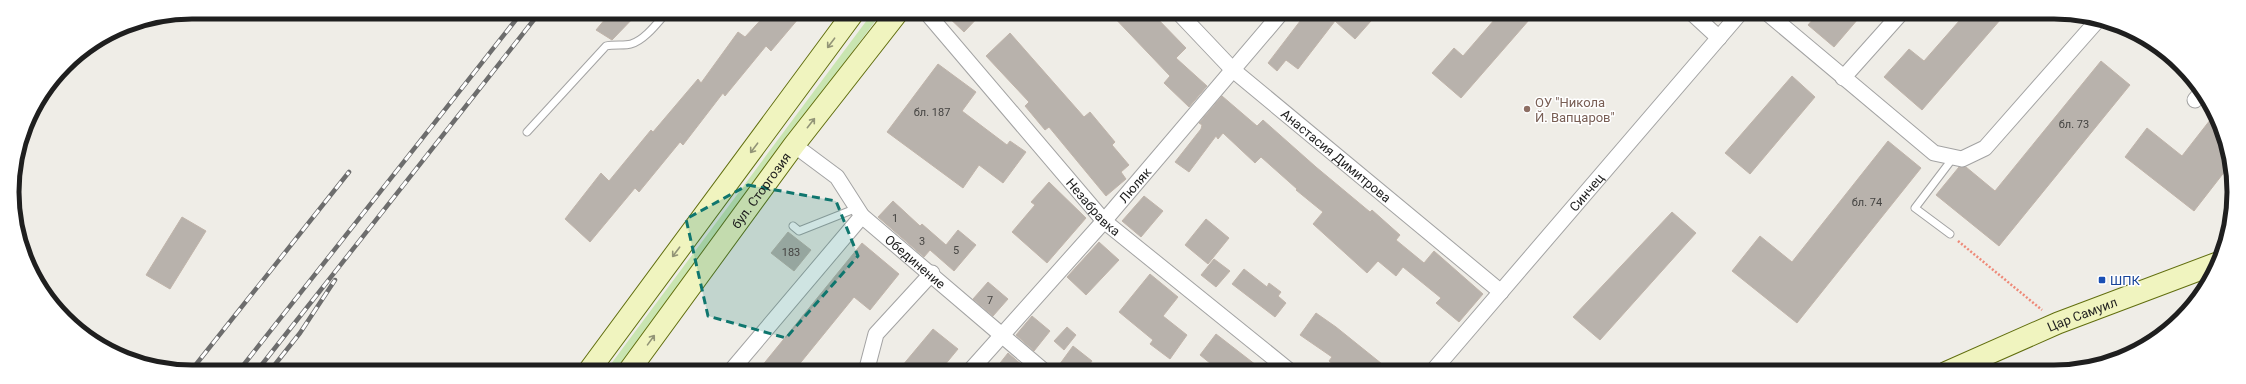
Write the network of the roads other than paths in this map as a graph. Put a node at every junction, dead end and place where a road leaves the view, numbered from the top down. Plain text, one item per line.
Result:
1 (661, 19) edge
2 (849, 19) edge
3 (893, 19) edge
4 (932, 19) edge
5 (1185, 19) edge
6 (1276, 19) edge
7 (1698, 19) edge
8 (1735, 19) edge
9 (1774, 19) edge
10 (1896, 19) edge
11 (2095, 24) edge
12 (1719, 38) junction
13 (1233, 70) junction
14 (1843, 78) junction
15 (527, 132) dead end
16 (794, 145) junction
17 (1953, 158) junction
18 (860, 212) junction
19 (1104, 221) junction
20 (793, 226) dead end
21 (1950, 234) road end
22 (2211, 266) edge
23 (932, 273) junction
24 (1501, 292) junction
25 (1001, 334) junction
26 (593, 365) edge
27 (633, 365) edge
28 (736, 365) edge
29 (868, 365) edge
30 (975, 365) edge
31 (1037, 365) edge
32 (1282, 365) edge
33 (1438, 365) edge
34 (1979, 365) edge

1 - 15 lane
2 -> 26 main road
16 -> 3 main road, бул. Сторгозия
4 - 19 street, Незабравка
5 - 13 street, Анастасия Димитрова
6 - 13 street, Люляк
7 - 12 street
8 - 12 street, Синчец
9 - 14 street
10 - 14 street
11 - 17 street
12 - 24 street, Синчец
13 - 19 street, Люляк
13 - 24 street, Анастасия Димитрова
14 - 17 street
16 - 18 street, Обединение
27 -> 16 main road, бул. Сторгозия
17 - 21 lane
18 - 20 lane
18 - 23 street, Обединение
18 - 28 street
19 - 25 street, Люляк
19 - 32 street, Незабравка
22 - 34 main road, Цар Самуил
23 - 25 street, Обединение
23 - 29 street
24 - 33 street, Синчец
25 - 30 street, Люляк
25 - 31 street, Обединение

